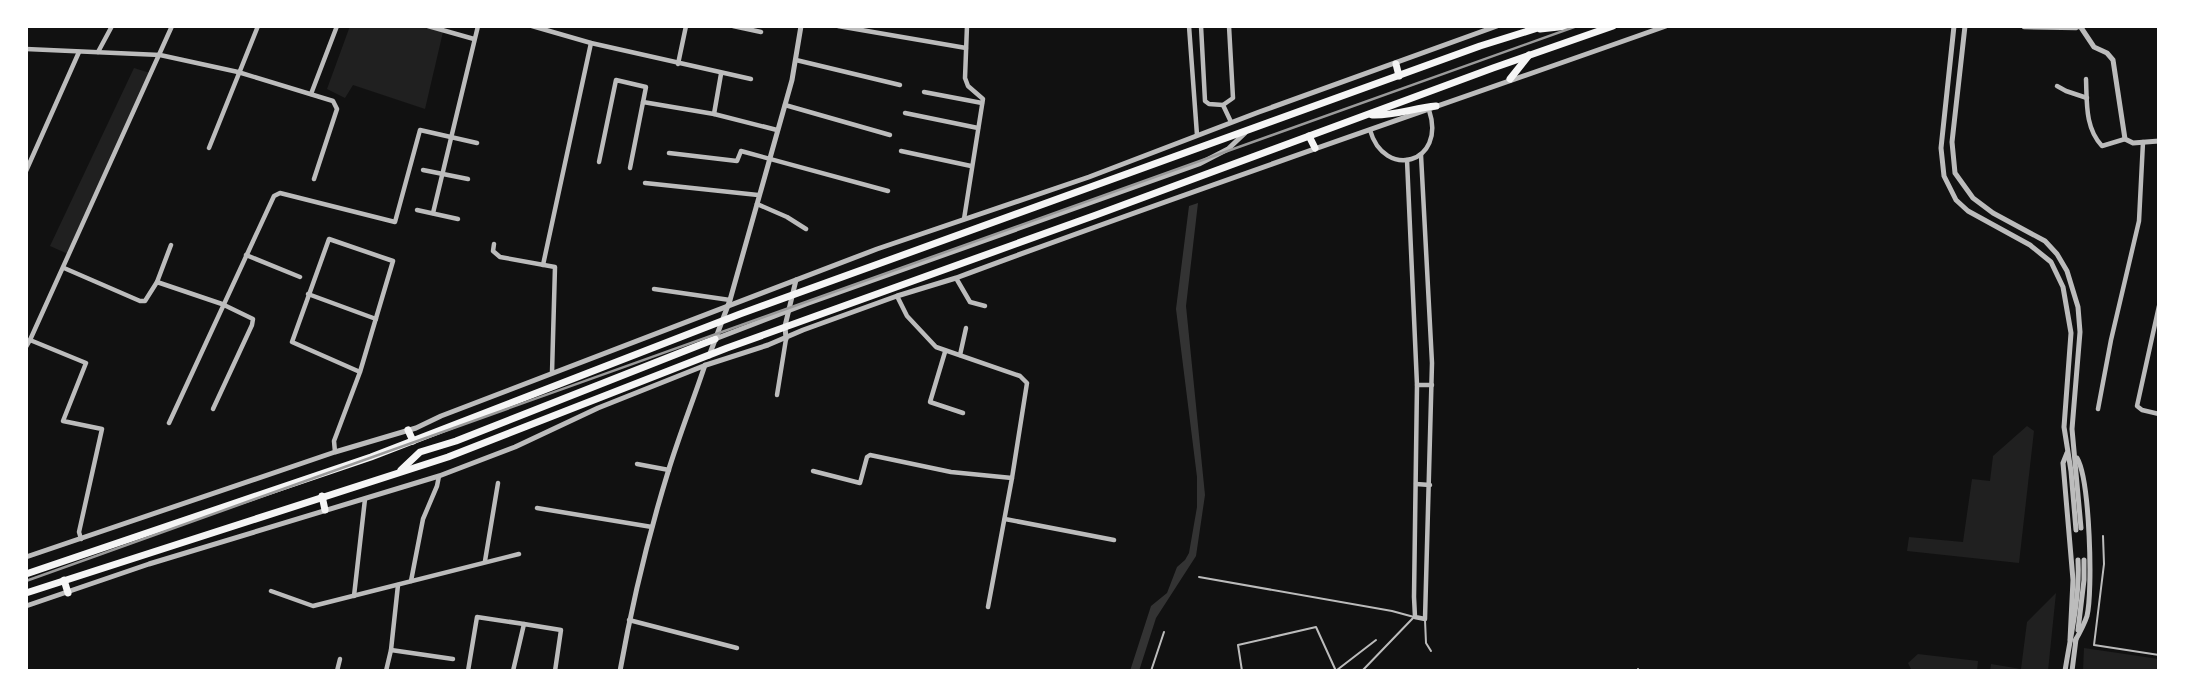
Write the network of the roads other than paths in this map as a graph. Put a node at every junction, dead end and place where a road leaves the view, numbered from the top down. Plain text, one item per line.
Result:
1 (112, 26) edge
2 (172, 26) edge
3 (258, 26) edge
4 (337, 26) edge
5 (428, 26) edge
6 (478, 26) edge
7 (532, 26) edge
8 (686, 26) edge
9 (733, 26) edge
10 (801, 26) edge
11 (838, 26) edge
12 (967, 26) edge
13 (1189, 26) edge
14 (1201, 26) edge
15 (1229, 26) edge
16 (1568, 26) edge
17 (1613, 26) edge
18 (1666, 26) edge
19 (1954, 26) edge
20 (1965, 26) edge
21 (2080, 26) edge
22 (1494, 27) edge
23 (2024, 27) edge
24 (1485, 28) edge
25 (1540, 28) edge
26 (761, 32) dead end
27 (474, 39) junction
28 (591, 43) junction
29 (966, 48) junction
30 (26, 49) edge
31 (79, 51) junction
32 (99, 52) junction
33 (160, 55) junction
34 (1530, 55) junction
35 (796, 60) junction
36 (678, 64) junction
37 (1396, 64) junction
38 (238, 72) junction
39 (721, 74) junction
40 (1399, 76) junction
41 (751, 79) dead end
42 (1510, 79) junction
43 (2087, 79) dead end
44 (900, 85) dead end
45 (2057, 86) dead end
46 (923, 92) dead end
47 (310, 94) junction
48 (2087, 98) junction
49 (643, 102) junction
50 (982, 103) junction
51 (785, 105) junction
52 (1223, 105) junction
53 (1433, 108) junction
54 (905, 113) dead end
55 (713, 114) junction
56 (1366, 115) junction
57 (1231, 122) junction
58 (978, 128) junction
59 (777, 130) junction
60 (1247, 130) junction
61 (1370, 130) junction
62 (890, 135) dead end
63 (1196, 135) junction
64 (450, 136) junction
65 (1310, 136) junction
66 (2125, 139) junction
67 (2159, 141) edge
68 (2143, 142) junction
69 (477, 143) dead end
70 (209, 148) dead end
71 (1315, 148) junction
72 (901, 151) dead end
73 (669, 153) dead end
74 (1420, 155) junction
75 (769, 158) junction
76 (1407, 160) junction
77 (599, 162) dead end
78 (971, 166) junction
79 (630, 167) dead end
80 (423, 170) dead end
81 (26, 171) edge
82 (442, 174) junction
83 (314, 179) dead end
84 (468, 179) dead end
85 (645, 183) dead end
86 (888, 191) dead end
87 (758, 195) junction
88 (756, 204) junction
89 (416, 210) dead end
90 (433, 213) junction
91 (458, 219) dead end
92 (964, 219) junction
93 (806, 229) dead end
94 (494, 244) dead end
95 (171, 246) dead end
96 (246, 256) junction
97 (543, 265) junction
98 (64, 268) junction
99 (300, 277) dead end
100 (956, 278) junction
101 (796, 280) junction
102 (157, 282) junction
103 (654, 289) dead end
104 (308, 294) junction
105 (897, 296) junction
106 (730, 300) junction
107 (222, 304) junction
108 (985, 306) dead end
109 (2159, 306) edge
110 (728, 308) junction
111 (789, 311) junction
112 (376, 319) junction
113 (966, 328) dead end
114 (715, 339) junction
115 (786, 339) junction
116 (30, 340) junction
117 (26, 347) edge
118 (945, 352) junction
119 (960, 355) junction
120 (706, 365) junction
121 (360, 372) junction
122 (552, 373) junction
123 (1417, 385) junction
124 (1432, 385) junction
125 (777, 395) dead end
126 (213, 409) dead end
127 (2098, 409) dead end
128 (963, 413) dead end
129 (2159, 414) edge
130 (169, 423) dead end
131 (408, 430) junction
132 (413, 441) junction
133 (2068, 450) junction
134 (335, 452) junction
135 (2076, 456) junction
136 (636, 464) dead end
137 (669, 470) junction
138 (813, 471) dead end
139 (398, 473) junction
140 (439, 476) junction
141 (1012, 478) junction
142 (498, 483) dead end
143 (1416, 484) junction
144 (1430, 485) junction
145 (322, 496) junction
146 (365, 499) junction
147 (537, 508) dead end
148 (325, 510) junction
149 (1005, 519) junction
150 (652, 527) junction
151 (2103, 536) dead end
152 (81, 539) junction
153 (1114, 540) dead end
154 (519, 554) dead end
155 (26, 557) edge
156 (2081, 560) dead end
157 (485, 561) junction
158 (1413, 567) junction
159 (1426, 568) junction
160 (26, 574) edge
161 (1199, 578) dead end
162 (64, 580) junction
163 (411, 581) junction
164 (398, 585) junction
165 (271, 591) dead end
166 (26, 593) edge
167 (68, 593) junction
168 (354, 596) junction
169 (1414, 597) junction
170 (1425, 598) junction
171 (26, 606) edge
172 (988, 607) dead end
173 (1415, 617) junction
174 (1425, 619) junction
175 (629, 620) junction
176 (524, 624) junction
177 (1164, 632) dead end
178 (1376, 640) dead end
179 (2072, 640) junction
180 (737, 649) dead end
181 (391, 650) junction
182 (1431, 651) dead end
183 (2159, 655) edge
184 (340, 659) dead end
185 (453, 659) dead end
186 (337, 671) edge
187 (386, 671) edge
188 (468, 671) edge
189 (513, 671) edge
190 (555, 671) edge
191 (620, 671) edge
192 (1151, 671) edge
193 (1242, 671) edge
194 (1336, 671) edge
195 (1362, 671) edge
196 (2065, 671) edge
197 (2072, 671) edge

1 - 32 street
2 - 33 street
3 - 38 street
4 - 47 street
5 - 27 street
6 - 27 street
7 - 28 street
8 - 36 street
9 - 26 street
10 - 35 street
11 - 29 street
12 - 29 street
13 - 63 street
14 - 52 street
15 - 52 street
16 - 25 highway
17 - 34 highway
18 - 42 street
19 - 133 street
20 - 135 street
21 - 23 street
21 - 66 street
22 - 24 street
24 - 37 street
25 - 40 highway
27 - 64 street
28 - 36 street
28 - 97 street
29 - 50 street
30 - 31 street
31 - 32 street
31 - 81 street
32 - 33 street
33 - 38 street
33 - 98 street
34 - 42 highway
34 - 56 highway
35 - 44 street
35 - 51 street
36 - 39 street
37 - 40 highway
37 - 57 street
38 - 47 street
38 - 70 street
39 - 41 street
39 - 55 street
40 - 60 highway
42 - 53 street
43 - 48 street
45 - 48 street
46 - 50 street
47 - 83 street
48 - 66 street
49 - 55 street
49 - 77 street
49 - 79 street
50 - 58 street
51 - 59 street
51 - 62 street
52 - 57 street
53 - 56 highway
53 - 61 street
53 - 74 street
54 - 58 street
55 - 59 street
56 - 65 highway
57 - 63 street
58 - 78 street
59 - 75 street
60 - 111 street
60 - 132 highway
61 - 71 street
61 - 76 street
63 - 92 street
64 - 69 street
64 - 82 street
64 - 96 street
65 - 71 highway
65 - 139 highway
66 - 68 street
67 - 68 street
68 - 127 street
71 - 100 street
72 - 78 street
73 - 75 street
74 - 76 street
74 - 124 street
75 - 86 street
75 - 87 street
76 - 123 street
78 - 92 street
80 - 82 street
82 - 84 street
82 - 90 street
85 - 87 street
87 - 88 street
88 - 93 street
88 - 106 street
89 - 90 street
90 - 91 street
92 - 101 street
94 - 97 street
95 - 102 street
96 - 99 street
96 - 107 street
97 - 122 street
98 - 102 street
98 - 116 street
100 - 105 street
100 - 108 street
101 - 110 street
101 - 111 street
102 - 107 street
103 - 106 street
104 - 112 street
104 - 112 street
104 - 121 street
105 - 115 street
105 - 118 street
106 - 110 street
107 - 126 street
107 - 130 street
109 - 129 street
110 - 114 street
110 - 122 street
111 - 114 street
111 - 115 street
112 - 121 street
113 - 119 street
114 - 120 street
114 - 139 highway
115 - 120 street
115 - 125 street
116 - 117 street
116 - 152 street
118 - 119 street
118 - 128 street
119 - 141 street
120 - 137 street
120 - 140 street
121 - 134 street
122 - 131 street
123 - 124 street
123 - 143 street
124 - 144 street
131 - 132 highway
131 - 134 street
132 - 160 highway
133 - 135 street
133 - 179 street
134 - 152 street
135 - 179 street
136 - 137 street
137 - 150 street
138 - 141 street
139 - 145 highway
140 - 146 street
140 - 163 street
141 - 149 street
142 - 157 street
143 - 144 street
143 - 158 street
144 - 159 street
145 - 148 highway
145 - 162 highway
146 - 148 street
146 - 168 street
147 - 150 street
148 - 167 street
149 - 153 street
149 - 172 street
150 - 175 street
151 - 183 lane
152 - 155 street
154 - 157 street
156 - 179 street
157 - 163 street
158 - 159 street
158 - 169 street
159 - 170 street
161 - 173 lane
162 - 166 highway
162 - 167 highway
163 - 164 street
164 - 168 street
164 - 181 street
165 - 168 street
167 - 171 street
169 - 170 street
169 - 173 street
170 - 174 street
173 - 174 street
173 - 195 lane
174 - 182 lane
175 - 180 street
175 - 191 street
176 - 188 street
176 - 189 street
176 - 190 street
177 - 192 lane
178 - 194 lane
179 - 196 street
179 - 197 street
181 - 185 street
181 - 187 street
184 - 186 street
193 - 194 lane

